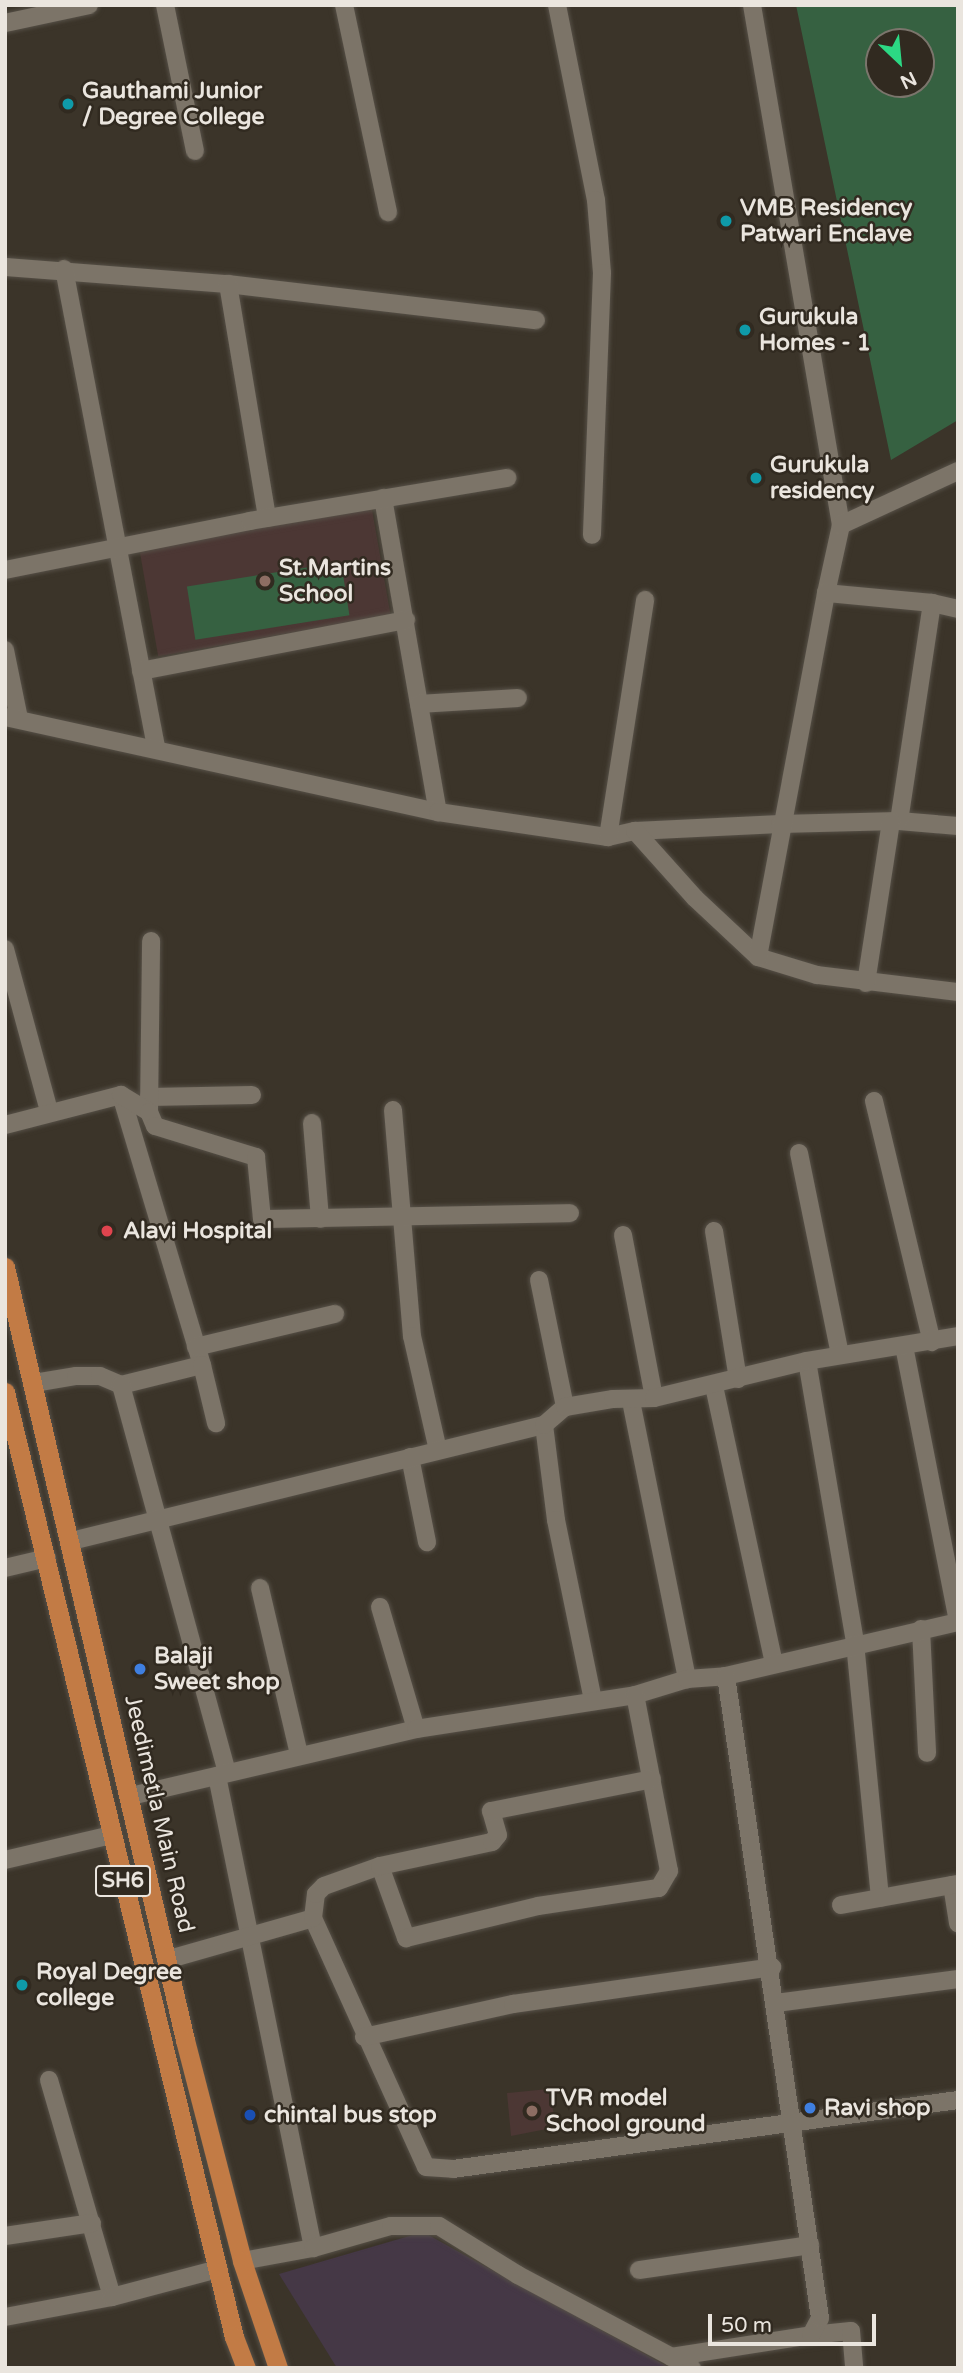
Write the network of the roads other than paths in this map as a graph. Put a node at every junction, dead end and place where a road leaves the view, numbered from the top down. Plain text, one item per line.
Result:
1 (89, 5) edge
2 (165, 5) edge
3 (344, 5) edge
4 (557, 5) edge
5 (752, 5) edge
6 (5, 23) edge
7 (195, 151) dead end
8 (388, 212) dead end
9 (5, 267) edge
10 (64, 269) junction
11 (228, 284) junction
12 (536, 320) dead end
13 (507, 478) dead end
14 (955, 478) edge
15 (383, 498) junction
16 (267, 518) junction
17 (841, 525) junction
18 (592, 535) dead end
19 (116, 548) junction
20 (5, 570) edge
21 (826, 593) junction
22 (645, 600) dead end
23 (932, 603) junction
24 (958, 609) edge
25 (406, 620) junction
26 (5, 650) edge
27 (141, 671) junction
28 (518, 698) dead end
29 (419, 704) junction
30 (12, 718) edge
31 (156, 748) junction
32 (438, 812) junction
33 (895, 821) junction
34 (780, 824) junction
35 (958, 826) edge
36 (635, 831) junction
37 (608, 837) junction
38 (151, 941) dead end
39 (5, 950) edge
40 (758, 957) junction
41 (866, 983) junction
42 (958, 992) edge
43 (121, 1095) junction
44 (252, 1095) dead end
45 (874, 1101) dead end
46 (149, 1105) junction
47 (393, 1110) dead end
48 (50, 1111) junction
49 (312, 1123) dead end
50 (5, 1125) edge
51 (799, 1153) dead end
52 (570, 1213) dead end
53 (399, 1217) junction
54 (320, 1219) junction
55 (714, 1231) dead end
56 (623, 1235) dead end
57 (5, 1266) edge
58 (539, 1280) dead end
59 (335, 1314) dead end
60 (958, 1336) edge
61 (932, 1342) junction
62 (904, 1346) junction
63 (196, 1347) junction
64 (840, 1354) junction
65 (807, 1361) junction
66 (202, 1365) junction
67 (738, 1379) junction
68 (34, 1383) junction
69 (121, 1385) junction
70 (714, 1387) junction
71 (5, 1392) edge
72 (654, 1398) junction
73 (631, 1401) junction
74 (565, 1408) junction
75 (216, 1423) dead end
76 (544, 1425) junction
77 (438, 1450) junction
78 (410, 1457) junction
79 (159, 1517) junction
80 (71, 1541) junction
81 (427, 1542) dead end
82 (47, 1558) junction
83 (5, 1568) edge
84 (260, 1588) dead end
85 (380, 1607) dead end
86 (958, 1622) edge
87 (921, 1629) junction
88 (855, 1643) junction
89 (774, 1664) junction
90 (726, 1676) junction
91 (687, 1679) junction
92 (635, 1695) junction
93 (593, 1700) junction
94 (416, 1729) junction
95 (927, 1753) dead end
96 (299, 1754) junction
97 (222, 1775) junction
98 (652, 1779) junction
99 (131, 1796) junction
100 (112, 1835) junction
101 (5, 1860) edge
102 (380, 1866) junction
103 (955, 1884) edge
104 (880, 1898) junction
105 (841, 1905) dead end
106 (313, 1918) junction
107 (958, 1924) edge
108 (252, 1935) junction
109 (166, 1960) junction
110 (772, 1967) junction
111 (958, 1979) edge
112 (776, 2003) junction
113 (363, 2037) junction
114 (49, 2080) dead end
115 (958, 2100) edge
116 (791, 2121) junction
117 (92, 2223) junction
118 (5, 2236) edge
119 (810, 2245) junction
120 (313, 2248) junction
121 (242, 2261) junction
122 (218, 2269) junction
123 (639, 2270) dead end
124 (112, 2297) junction
125 (5, 2317) edge
126 (811, 2335) junction
127 (671, 2357) junction
128 (246, 2368) edge
129 (278, 2368) edge
130 (692, 2368) edge
131 (854, 2368) edge

1 - 6 street
2 - 7 street
3 - 8 street
4 - 18 street
5 - 17 street
9 - 10 street
10 - 11 street
10 - 19 street
11 - 12 street
11 - 16 street
13 - 15 street
14 - 17 street
15 - 16 street
15 - 25 street
16 - 19 street
17 - 21 street
19 - 20 street
19 - 27 street
21 - 23 street
21 - 34 street
22 - 37 street
23 - 24 street
23 - 33 street
25 - 27 street
25 - 29 street
26 - 30 street
27 - 31 street
28 - 29 street
29 - 32 street
30 - 31 street
31 - 32 street
32 - 37 street
33 - 34 street
33 - 35 street
33 - 41 street
34 - 36 street
34 - 40 street
36 - 37 street
36 - 40 street
38 - 46 street
39 - 48 street
40 - 41 street
41 - 42 street
43 - 46 street
43 - 48 street
43 - 63 street
44 - 46 street
45 - 61 street
46 - 54 street
47 - 53 street
48 - 50 street
49 - 54 street
51 - 64 street
52 - 53 street
53 - 54 street
53 - 77 street
55 - 67 street
56 - 72 street
57 - 68 main road, Jeedimetla Main Road / SH6
58 - 74 street
59 - 63 street
60 - 61 street
61 - 62 street
62 - 64 street
62 - 86 street
63 - 66 street
64 - 65 street
65 - 67 street
65 - 88 street
66 - 69 street
66 - 75 street
67 - 70 street
68 - 69 street
68 - 80 main road, Jeedimetla Main Road / SH6
69 - 79 street
70 - 72 street
70 - 89 street
71 - 82 main road, SH6
72 - 73 street
73 - 74 street
73 - 91 street
74 - 76 street
76 - 77 street
76 - 93 street
77 - 78 street
78 - 79 street
78 - 81 street
79 - 80 street
79 - 97 street
80 - 99 main road, Jeedimetla Main Road / SH6
82 - 83 street
82 - 100 main road, SH6
84 - 96 street
85 - 94 street
86 - 87 street
87 - 88 street
87 - 95 street
88 - 89 street
88 - 104 street
89 - 90 street
90 - 91 street
90 - 110 street
91 - 92 street
92 - 93 street
92 - 98 street
93 - 94 street
94 - 96 street
96 - 97 street
97 - 99 street
97 - 108 street
98 - 102 street
98 - 102 street
99 - 109 main road, Jeedimetla Main Road / SH6
100 - 101 street
100 - 122 main road, SH6
102 - 106 street
103 - 104 street
103 - 107 street
104 - 105 street
106 - 108 street
106 - 113 street
108 - 109 street
108 - 120 street
109 - 121 main road, Jeedimetla Main Road / SH6
110 - 112 street
110 - 113 street
111 - 112 street
112 - 116 street
113 - 116 street
114 - 117 street
115 - 116 street
116 - 119 street
117 - 118 street
117 - 124 street
119 - 123 street
119 - 126 street
120 - 121 street
120 - 127 street
121 - 129 main road, Jeedimetla Main Road / SH6
122 - 124 street
122 - 128 main road, SH6
124 - 125 street
126 - 127 street
126 - 131 street
127 - 130 street

